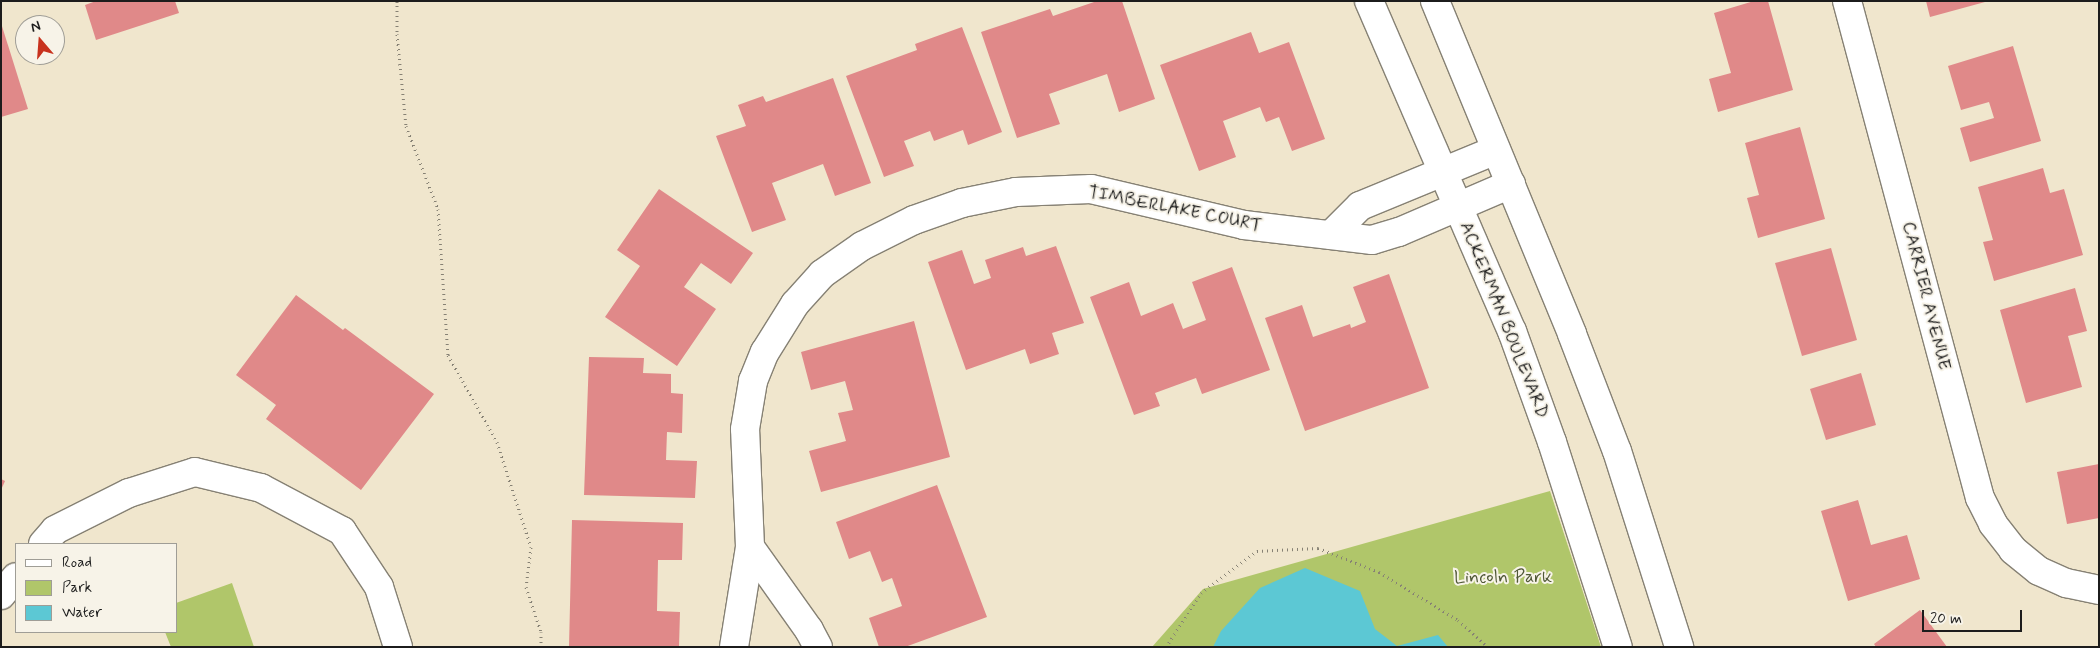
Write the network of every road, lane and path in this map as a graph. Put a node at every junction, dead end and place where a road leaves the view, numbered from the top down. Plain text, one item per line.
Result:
1 (397, 1) edge
2 (1369, 1) edge
3 (1435, 1) edge
4 (1847, 1) edge
5 (1496, 150) junction
6 (1443, 172) junction
7 (1511, 184) junction
8 (1458, 207) junction
9 (1331, 235) junction
10 (44, 543) edge
11 (750, 547) junction
12 (15, 578) edge
13 (2099, 590) edge
14 (1, 595) edge
15 (398, 647) edge
16 (541, 647) edge
17 (734, 647) edge
18 (818, 647) edge
19 (1166, 647) edge
20 (1488, 647) edge
21 (1618, 647) edge
22 (1679, 647) edge

1 - 16 path
2 - 6 street, ACKERMAN BOULEVARD
3 - 5 street
4 - 13 street, CARRIER AVENUE
5 - 6 street
5 - 7 street
6 - 8 street, ACKERMAN BOULEVARD
6 - 9 street
7 - 8 street, TIMBERLAKE COURT
7 - 22 street
8 - 9 street, TIMBERLAKE COURT
8 - 21 street, ACKERMAN BOULEVARD
9 - 11 street, TIMBERLAKE COURT
10 - 15 street
11 - 17 street, TIMBERLAKE COURT
11 - 18 street
12 - 14 street
19 - 20 path

